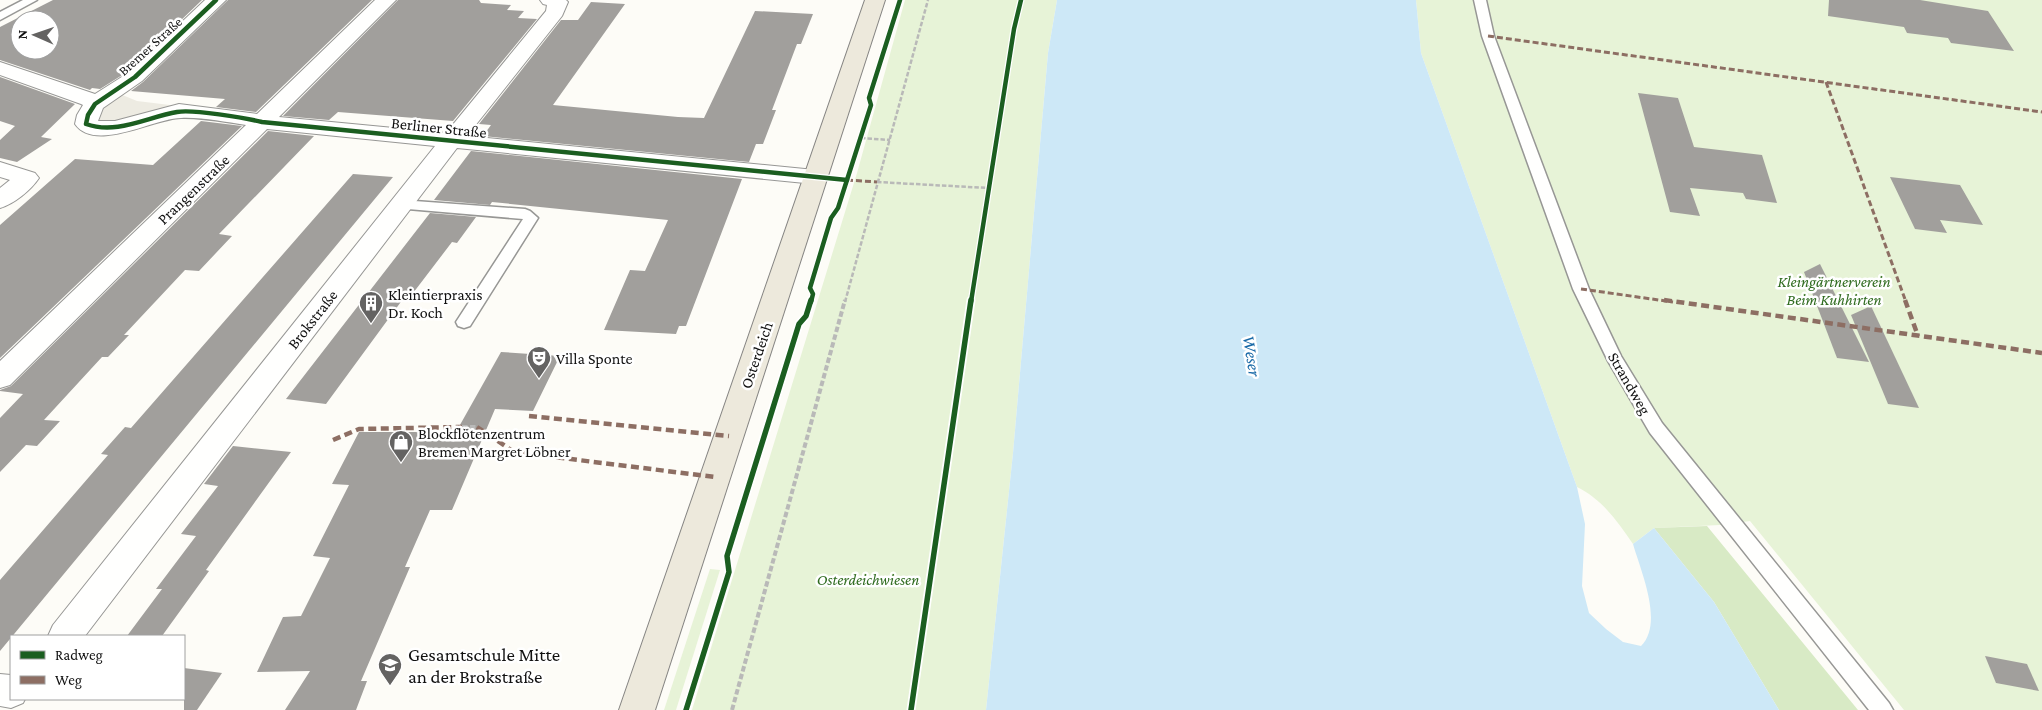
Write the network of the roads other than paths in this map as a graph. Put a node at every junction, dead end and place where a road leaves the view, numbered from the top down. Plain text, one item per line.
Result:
1 (31, 0) edge
2 (216, 0) edge
3 (386, 0) edge
4 (875, 0) edge
5 (1480, 0) edge
6 (554, 1) edge
7 (0, 17) edge
8 (0, 68) edge
9 (95, 104) junction
10 (262, 122) junction
11 (452, 140) junction
12 (0, 169) edge
13 (816, 177) junction
14 (0, 200) edge
15 (401, 205) junction
16 (464, 322) dead end
17 (0, 378) edge
18 (66, 635) edge
19 (637, 710) edge
20 (1882, 710) edge

1 - 7 lane
2 - 9 street, Bremer Straße
3 - 10 street, Prangenstraße
4 - 13 main road, Osterdeich
5 - 20 lane, Strandweg
6 - 11 street, Brokstraße
8 - 9 street
9 - 10 street, Berliner Straße
10 - 11 street, Berliner Straße
10 - 17 street, Prangenstraße
11 - 13 street, Berliner Straße
11 - 15 street, Brokstraße
12 - 14 street
13 - 19 main road, Osterdeich
15 - 16 lane
15 - 18 street, Brokstraße

